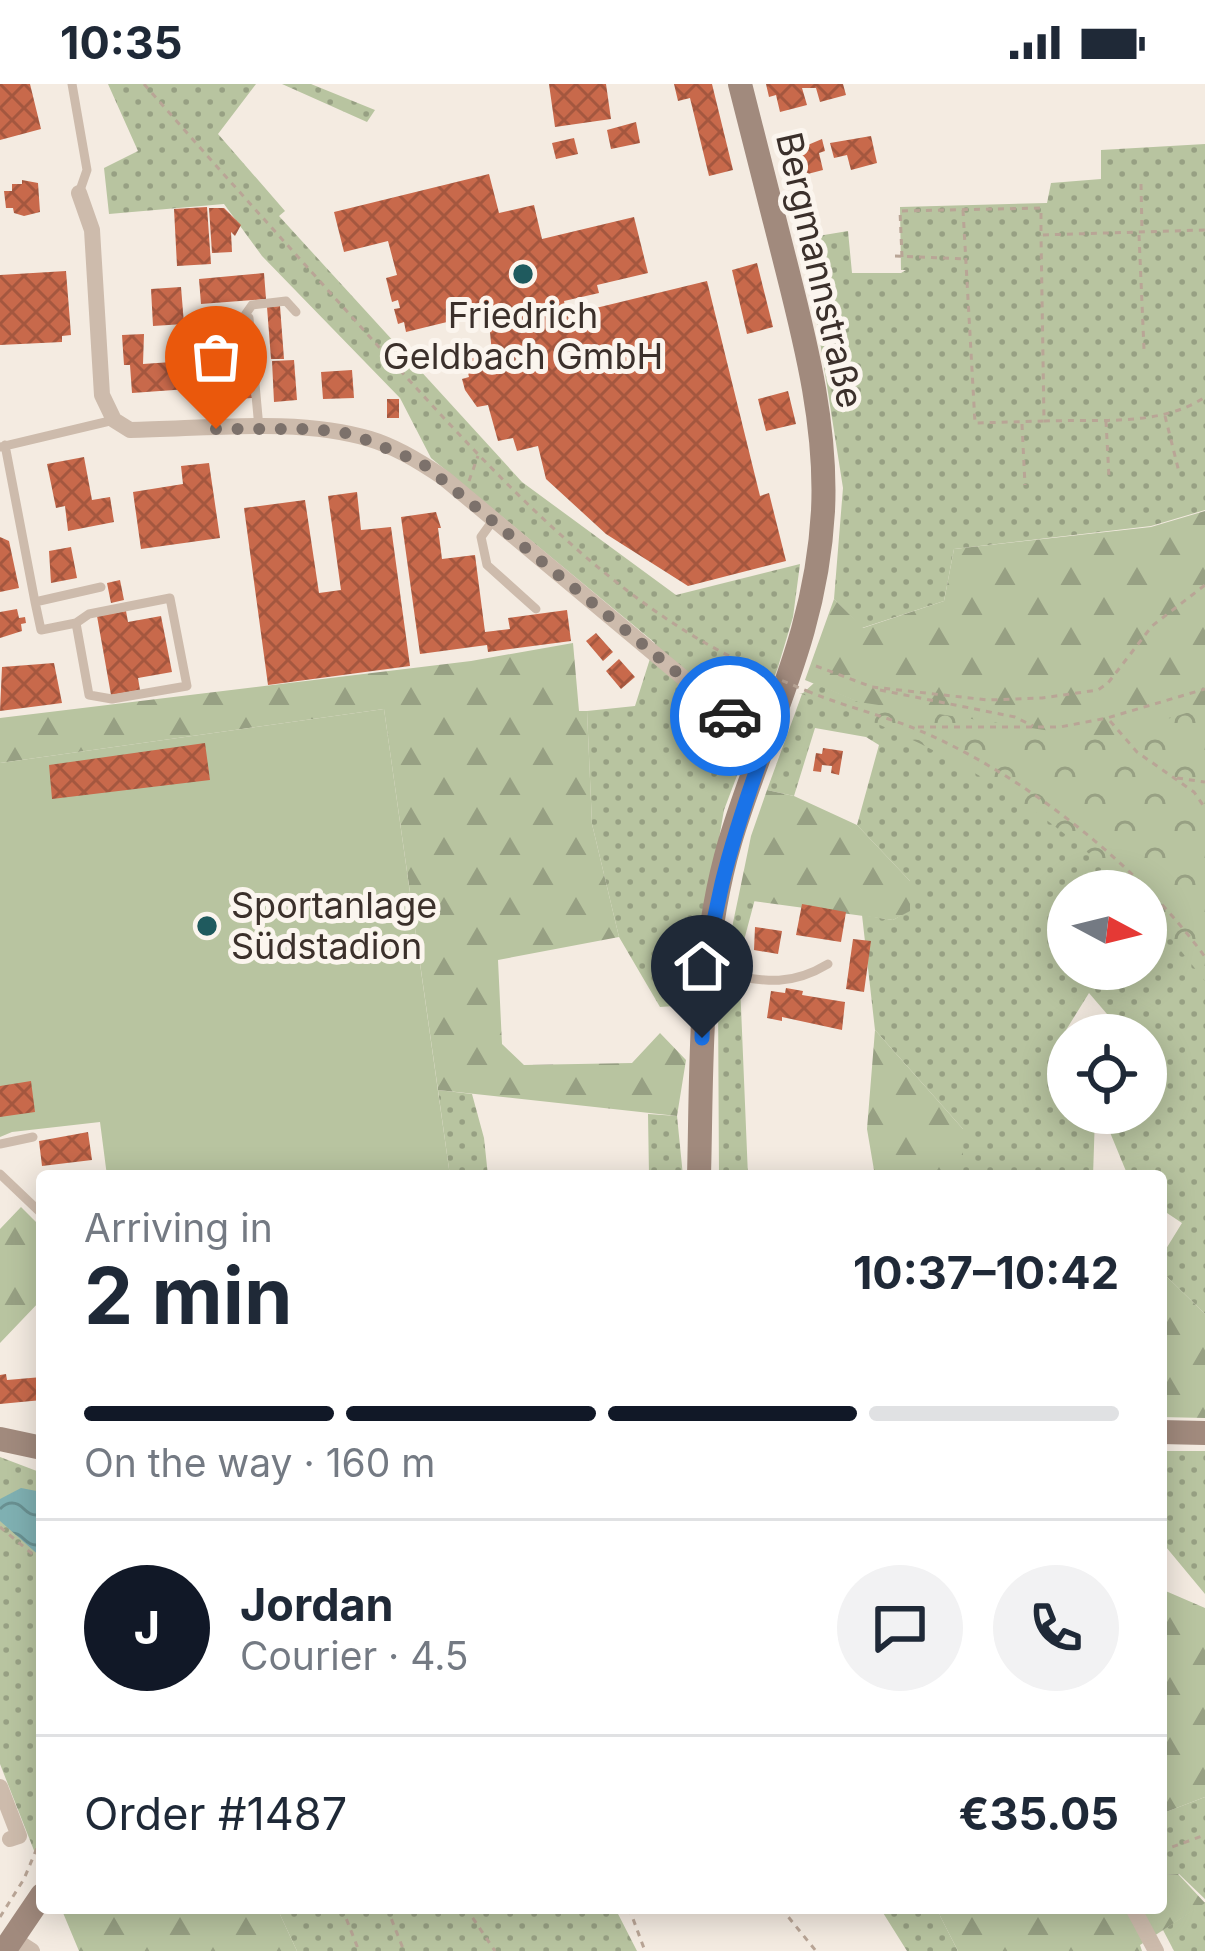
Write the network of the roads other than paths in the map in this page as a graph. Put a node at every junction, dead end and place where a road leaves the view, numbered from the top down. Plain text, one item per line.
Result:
1 (72, 84) edge
2 (740, 84) edge
3 (80, 194) joint
4 (296, 312) dead end
5 (245, 315) junction
6 (217, 317) dead end
7 (114, 420) junction
8 (259, 428) junction
9 (3, 446) edge
10 (494, 519) junction
11 (101, 587) dead end
12 (35, 602) junction
13 (536, 609) dead end
14 (76, 623) junction
15 (769, 736) junction
16 (828, 964) dead end
17 (704, 971) junction
18 (34, 1137) dead end
19 (0, 1144) edge
20 (699, 1170) edge
21 (0, 1174) edge
22 (36, 1208) edge
23 (1167, 1432) edge
24 (1205, 1433) edge
25 (0, 1438) edge
26 (36, 1447) edge
27 (0, 1787) edge
28 (10, 1839) dead end
29 (36, 1907) edge
30 (1136, 1914) edge
31 (17, 1947) edge
32 (1156, 1951) edge

1 - 3 lane
2 - 15 street, Bergmannstraße
3 - 7 street
4 - 5 lane
5 - 6 lane
5 - 8 lane
7 - 8 street
7 - 9 lane
8 - 10 street
9 - 12 lane
10 - 13 lane
10 - 15 street
11 - 12 lane
12 - 14 lane
14 - 14 lane
15 - 17 street, Bergmannstraße
16 - 17 lane
17 - 20 street, Bergmannstraße
18 - 19 lane
21 - 22 lane
23 - 24 street
25 - 26 street
27 - 28 street
29 - 31 street
30 - 32 street

